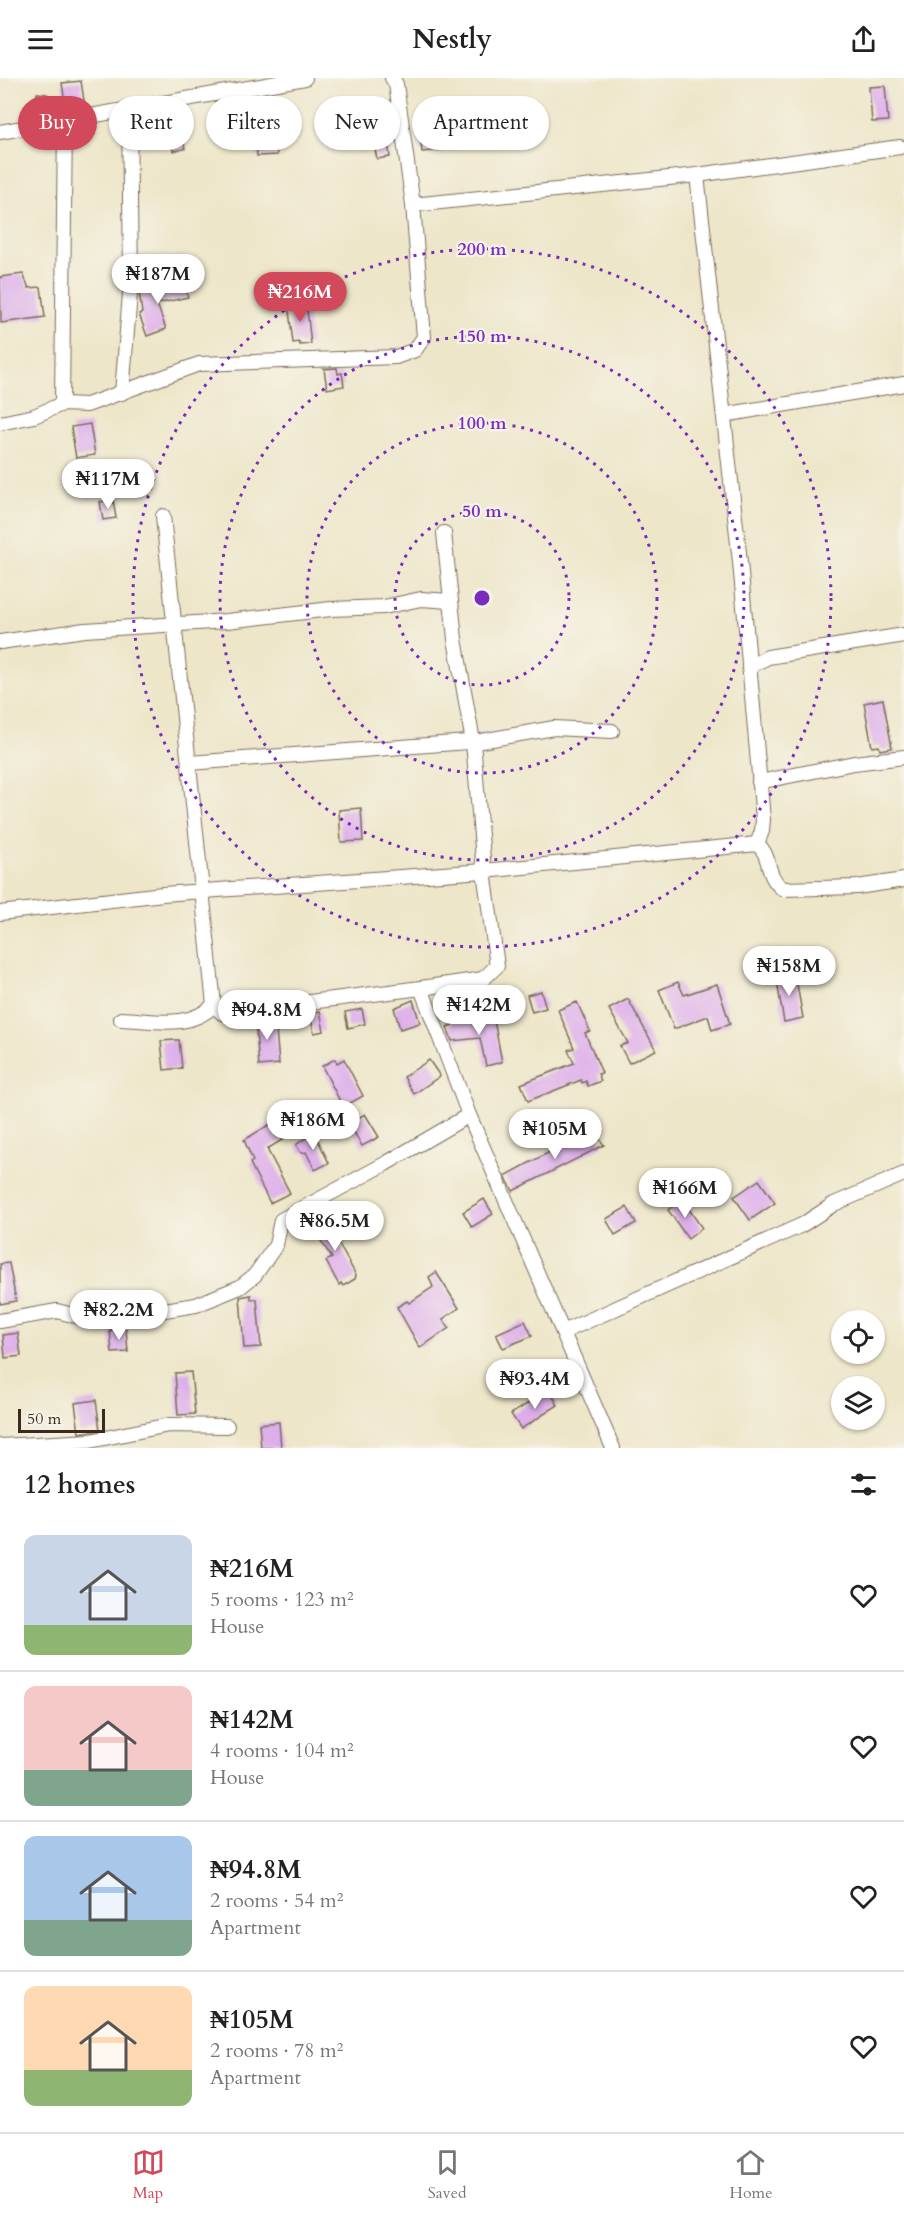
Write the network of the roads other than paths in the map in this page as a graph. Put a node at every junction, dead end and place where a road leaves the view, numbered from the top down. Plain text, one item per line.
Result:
1 (305, 78) edge
2 (392, 78) edge
3 (194, 97) edge
4 (18, 128) edge
5 (0, 132) edge
6 (900, 147) dead end
7 (65, 150) edge
8 (129, 150) edge
9 (698, 175) junction
10 (413, 205) junction
11 (904, 384) edge
12 (122, 393) junction
13 (62, 404) junction
14 (724, 415) junction
15 (0, 423) edge
16 (163, 516) dead end
17 (444, 533) dead end
18 (450, 601) junction
19 (173, 624) junction
20 (904, 635) edge
21 (0, 642) edge
22 (749, 667) junction
23 (612, 731) dead end
24 (473, 742) junction
25 (904, 757) edge
26 (189, 764) junction
27 (759, 782) junction
28 (757, 844) junction
29 (484, 871) junction
30 (904, 880) edge
31 (204, 892) junction
32 (0, 913) edge
33 (421, 988) junction
34 (214, 1005) junction
35 (121, 1019) dead end
36 (469, 1115) junction
37 (904, 1174) edge
38 (0, 1321) edge
39 (563, 1332) junction
40 (227, 1426) dead end
41 (0, 1446) edge
42 (613, 1448) edge

1 - 3 street
2 - 10 street
4 - 5 street
6 - 9 street
7 - 13 street
8 - 12 street
9 - 10 street
9 - 14 street
10 - 12 street
11 - 14 street
12 - 13 street
13 - 15 street
14 - 22 street
16 - 19 street
17 - 18 street
18 - 19 street
18 - 24 street
19 - 21 street
19 - 26 street
20 - 22 street
22 - 27 street
23 - 24 street
24 - 26 street
24 - 29 street
25 - 27 street
26 - 31 street
27 - 28 street
28 - 29 street
28 - 30 street
29 - 31 street
29 - 33 street
31 - 32 street
31 - 34 street
33 - 34 street
33 - 36 street
34 - 35 street
36 - 38 street
36 - 39 street
37 - 39 street
39 - 42 street
40 - 41 street

